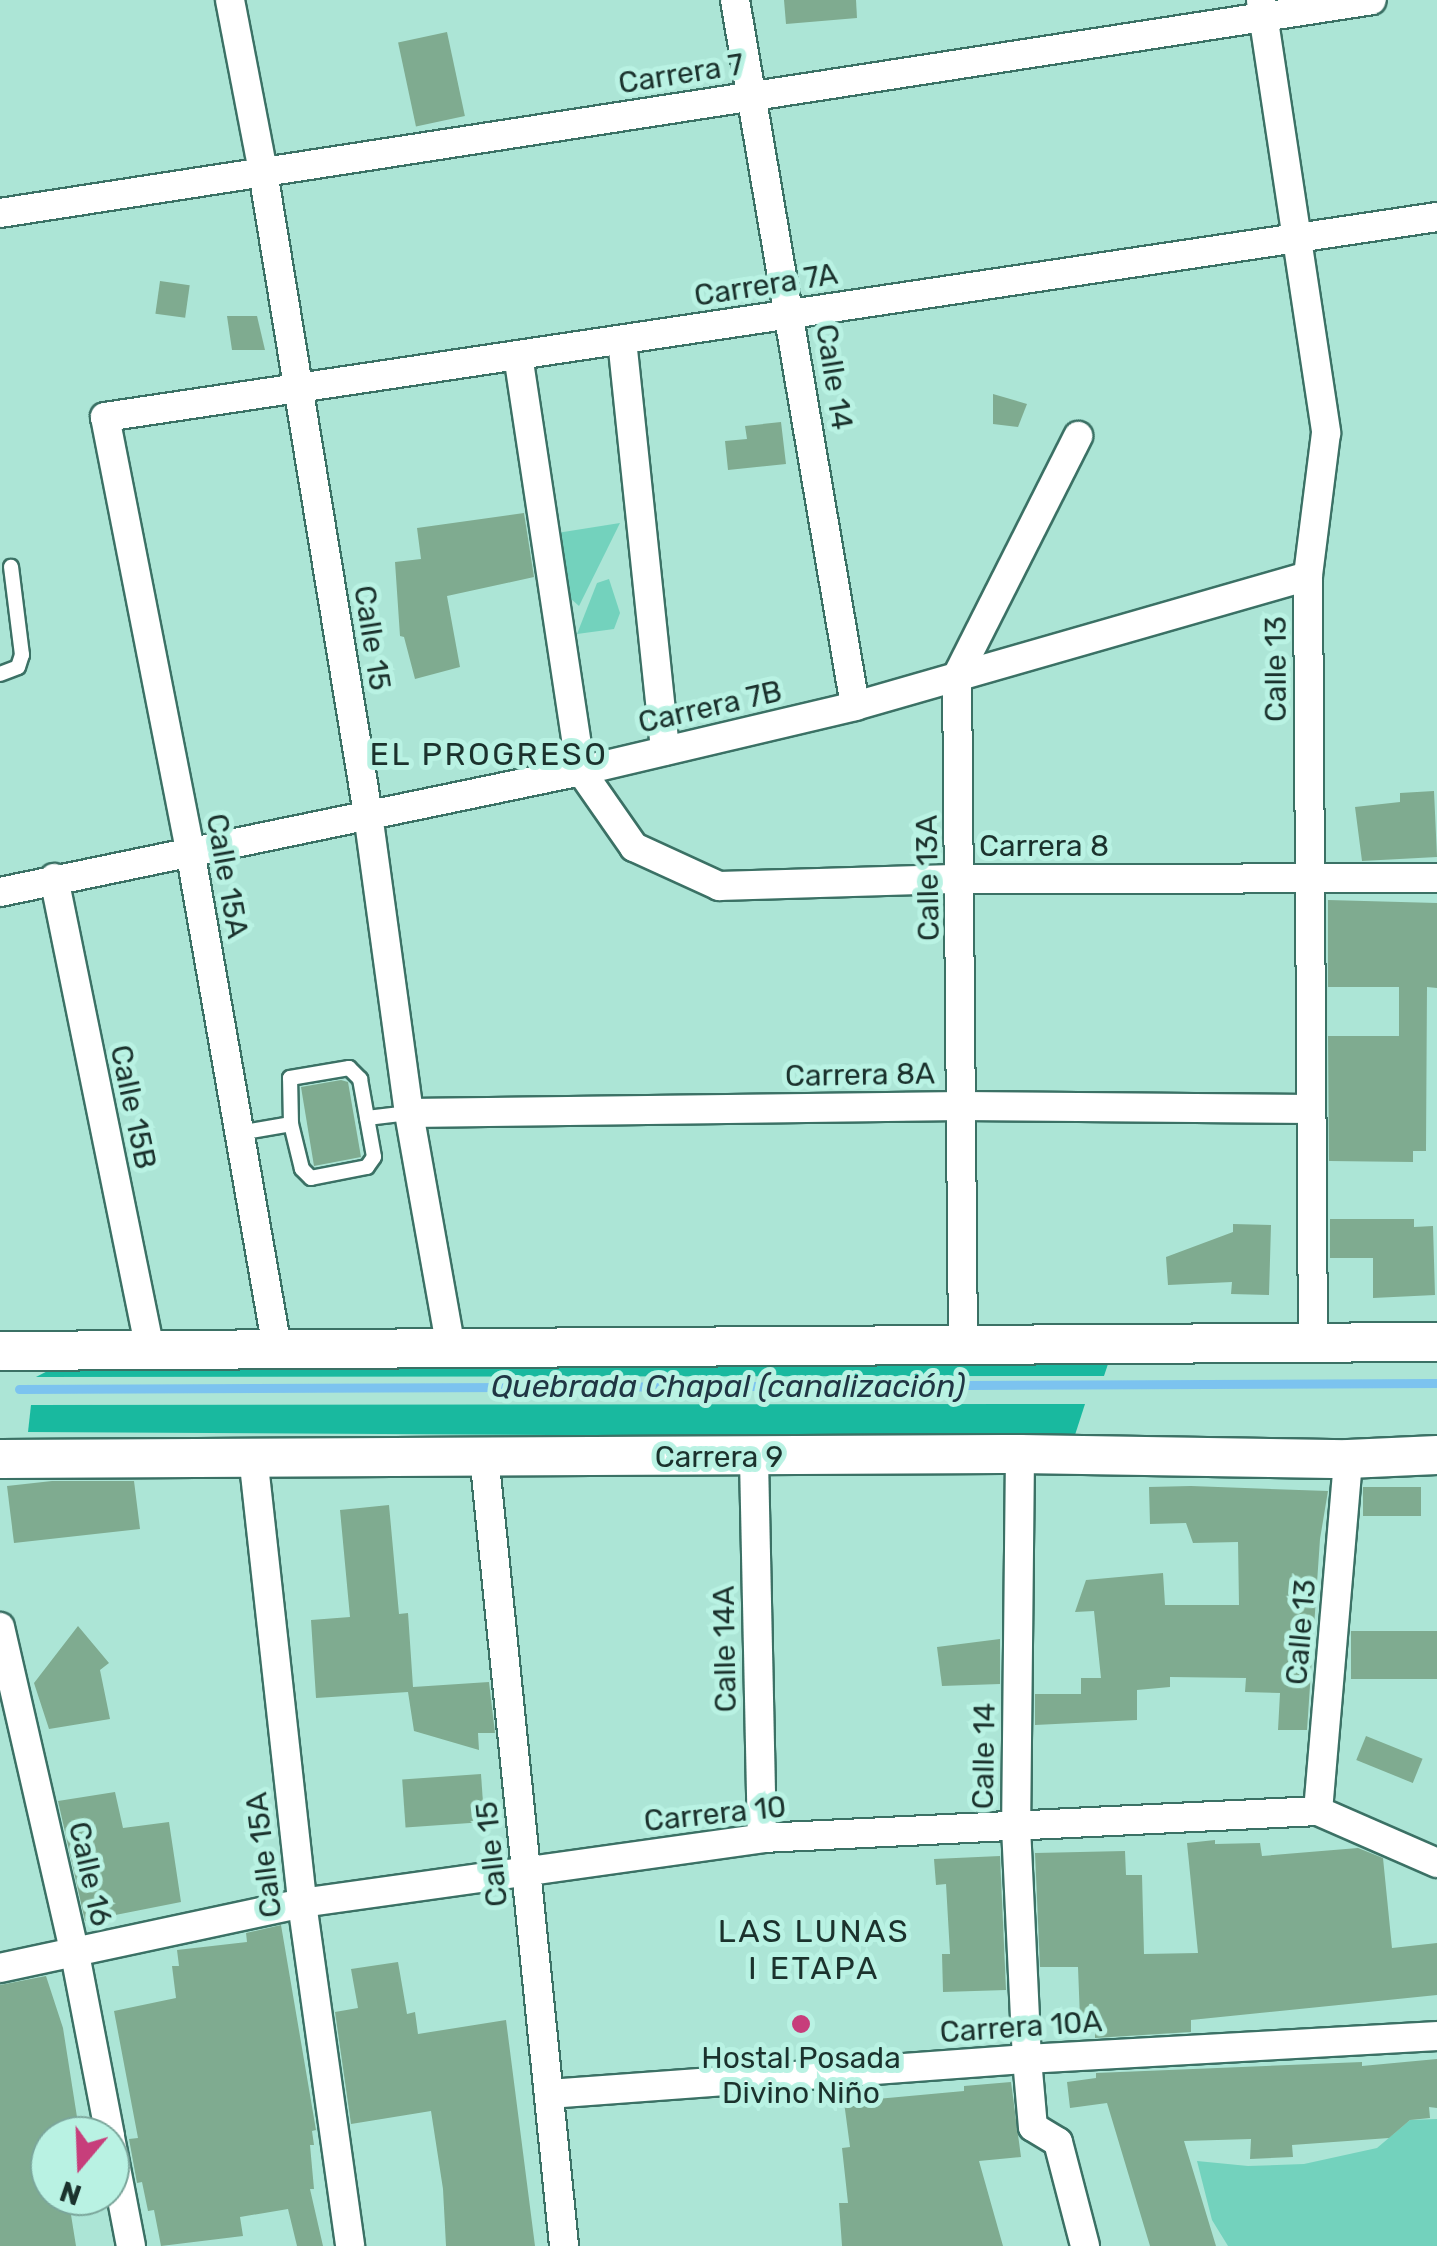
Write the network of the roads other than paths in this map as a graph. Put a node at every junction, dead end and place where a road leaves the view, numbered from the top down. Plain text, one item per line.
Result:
1 (230, 0) edge
2 (735, 0) edge
3 (1372, 0) edge
4 (1262, 8) edge
5 (750, 97) junction
6 (263, 172) junction
7 (0, 213) edge
8 (1437, 217) edge
9 (1294, 239) junction
10 (791, 314) junction
11 (622, 340) junction
12 (518, 355) junction
13 (298, 388) junction
14 (105, 417) joint
15 (1078, 436) dead end
16 (11, 568) dead end
17 (1308, 576) junction
18 (0, 674) edge
19 (957, 676) junction
20 (855, 706) junction
21 (665, 750) junction
22 (581, 771) junction
23 (368, 814) junction
24 (190, 850) junction
25 (1309, 877) junction
26 (54, 878) junction
27 (1437, 878) edge
28 (961, 879) junction
29 (0, 892) edge
30 (962, 1106) junction
31 (1312, 1108) junction
32 (409, 1113) junction
33 (366, 1118) junction
34 (291, 1124) junction
35 (239, 1133) junction
36 (1437, 1342) edge
37 (1313, 1344) junction
38 (150, 1348) junction
39 (276, 1348) junction
40 (451, 1348) junction
41 (963, 1348) junction
42 (0, 1351) edge
43 (1020, 1454) junction
44 (484, 1455) junction
45 (1437, 1455) edge
46 (253, 1456) junction
47 (754, 1458) junction
48 (0, 1459) edge
49 (1348, 1459) junction
50 (0, 1627) edge
51 (5, 1674) edge
52 (1318, 1811) junction
53 (1016, 1826) junction
54 (762, 1838) junction
55 (1437, 1863) edge
56 (526, 1870) junction
57 (302, 1903) junction
58 (75, 1954) junction
59 (0, 1968) edge
60 (1437, 2036) edge
61 (1027, 2059) junction
62 (549, 2094) junction
63 (106, 2116) edge
64 (124, 2216) edge
65 (130, 2246) edge
66 (350, 2246) edge
67 (564, 2246) edge
68 (1085, 2246) edge

1 - 6 street, Calle 15
2 - 5 street, Calle 14
3 - 4 street, Carrera 7
4 - 5 street, Carrera 7
4 - 9 street, Calle 13
5 - 6 street, Carrera 7
5 - 10 street, Calle 14
6 - 7 street, Carrera 7
6 - 13 street, Calle 15
8 - 9 street, Carrera 7A
9 - 10 street, Carrera 7A
9 - 17 street, Calle 13
10 - 11 street, Carrera 7A
10 - 20 street, Calle 14
11 - 12 street, Carrera 7A
11 - 21 street
12 - 13 street, Carrera 7A
12 - 22 street
13 - 14 street, Carrera 7A
13 - 23 street, Calle 15
14 - 24 street, Calle 15A
15 - 19 street, Calle 13A
16 - 18 lane
17 - 19 street, Carrera 7B
17 - 25 street, Calle 13
19 - 20 street, Carrera 7B
19 - 28 street, Calle 13A
20 - 21 street, Carrera 7B
21 - 22 street, Carrera 7B
22 - 23 street, Carrera 7B
22 - 28 street, Carrera 8
23 - 24 street, Carrera 7B
23 - 32 street, Calle 15
24 - 26 street, Carrera 7B
24 - 35 street, Calle 15A
25 - 27 street, Carrera 8
25 - 28 street, Carrera 8
25 - 31 street, Calle 13
26 - 29 street, Carrera 7B
26 - 38 street, Calle 15B
28 - 30 street, Calle 13A
30 - 31 street, Carrera 8A
30 - 32 street, Carrera 8A
30 - 41 street, Calle 13A
31 - 37 street, Calle 13
32 - 33 lane
32 - 40 street, Calle 15
33 - 34 lane
33 - 34 lane
34 - 35 lane
35 - 39 street, Calle 15A
36 - 37 main road
37 - 41 main road
38 - 39 main road
38 - 42 main road
39 - 40 main road
40 - 41 main road
43 - 47 main road, Carrera 9
43 - 49 main road, Carrera 9
43 - 53 street, Calle 14
44 - 46 main road, Carrera 9
44 - 47 main road, Carrera 9
44 - 56 street, Calle 15
45 - 49 main road, Carrera 9
46 - 48 main road, Carrera 9
46 - 57 street, Calle 15A
47 - 54 street, Calle 14A
49 - 52 street, Calle 13
50 - 51 street, Calle 16
51 - 58 street, Calle 16
52 - 53 street, Carrera 10
52 - 55 street, Carrera 10
53 - 54 street, Carrera 10
53 - 61 street, Calle 14
54 - 56 street, Carrera 10
56 - 57 street, Carrera 10
56 - 62 street, Calle 15
57 - 58 street, Carrera 10
57 - 66 street, Calle 15A
58 - 59 street, Carrera 10
58 - 63 street, Calle 16
60 - 61 street, Carrera 10A
61 - 62 street, Carrera 10A
61 - 68 street, Calle 14
62 - 67 street, Calle 15
64 - 65 street, Calle 16

